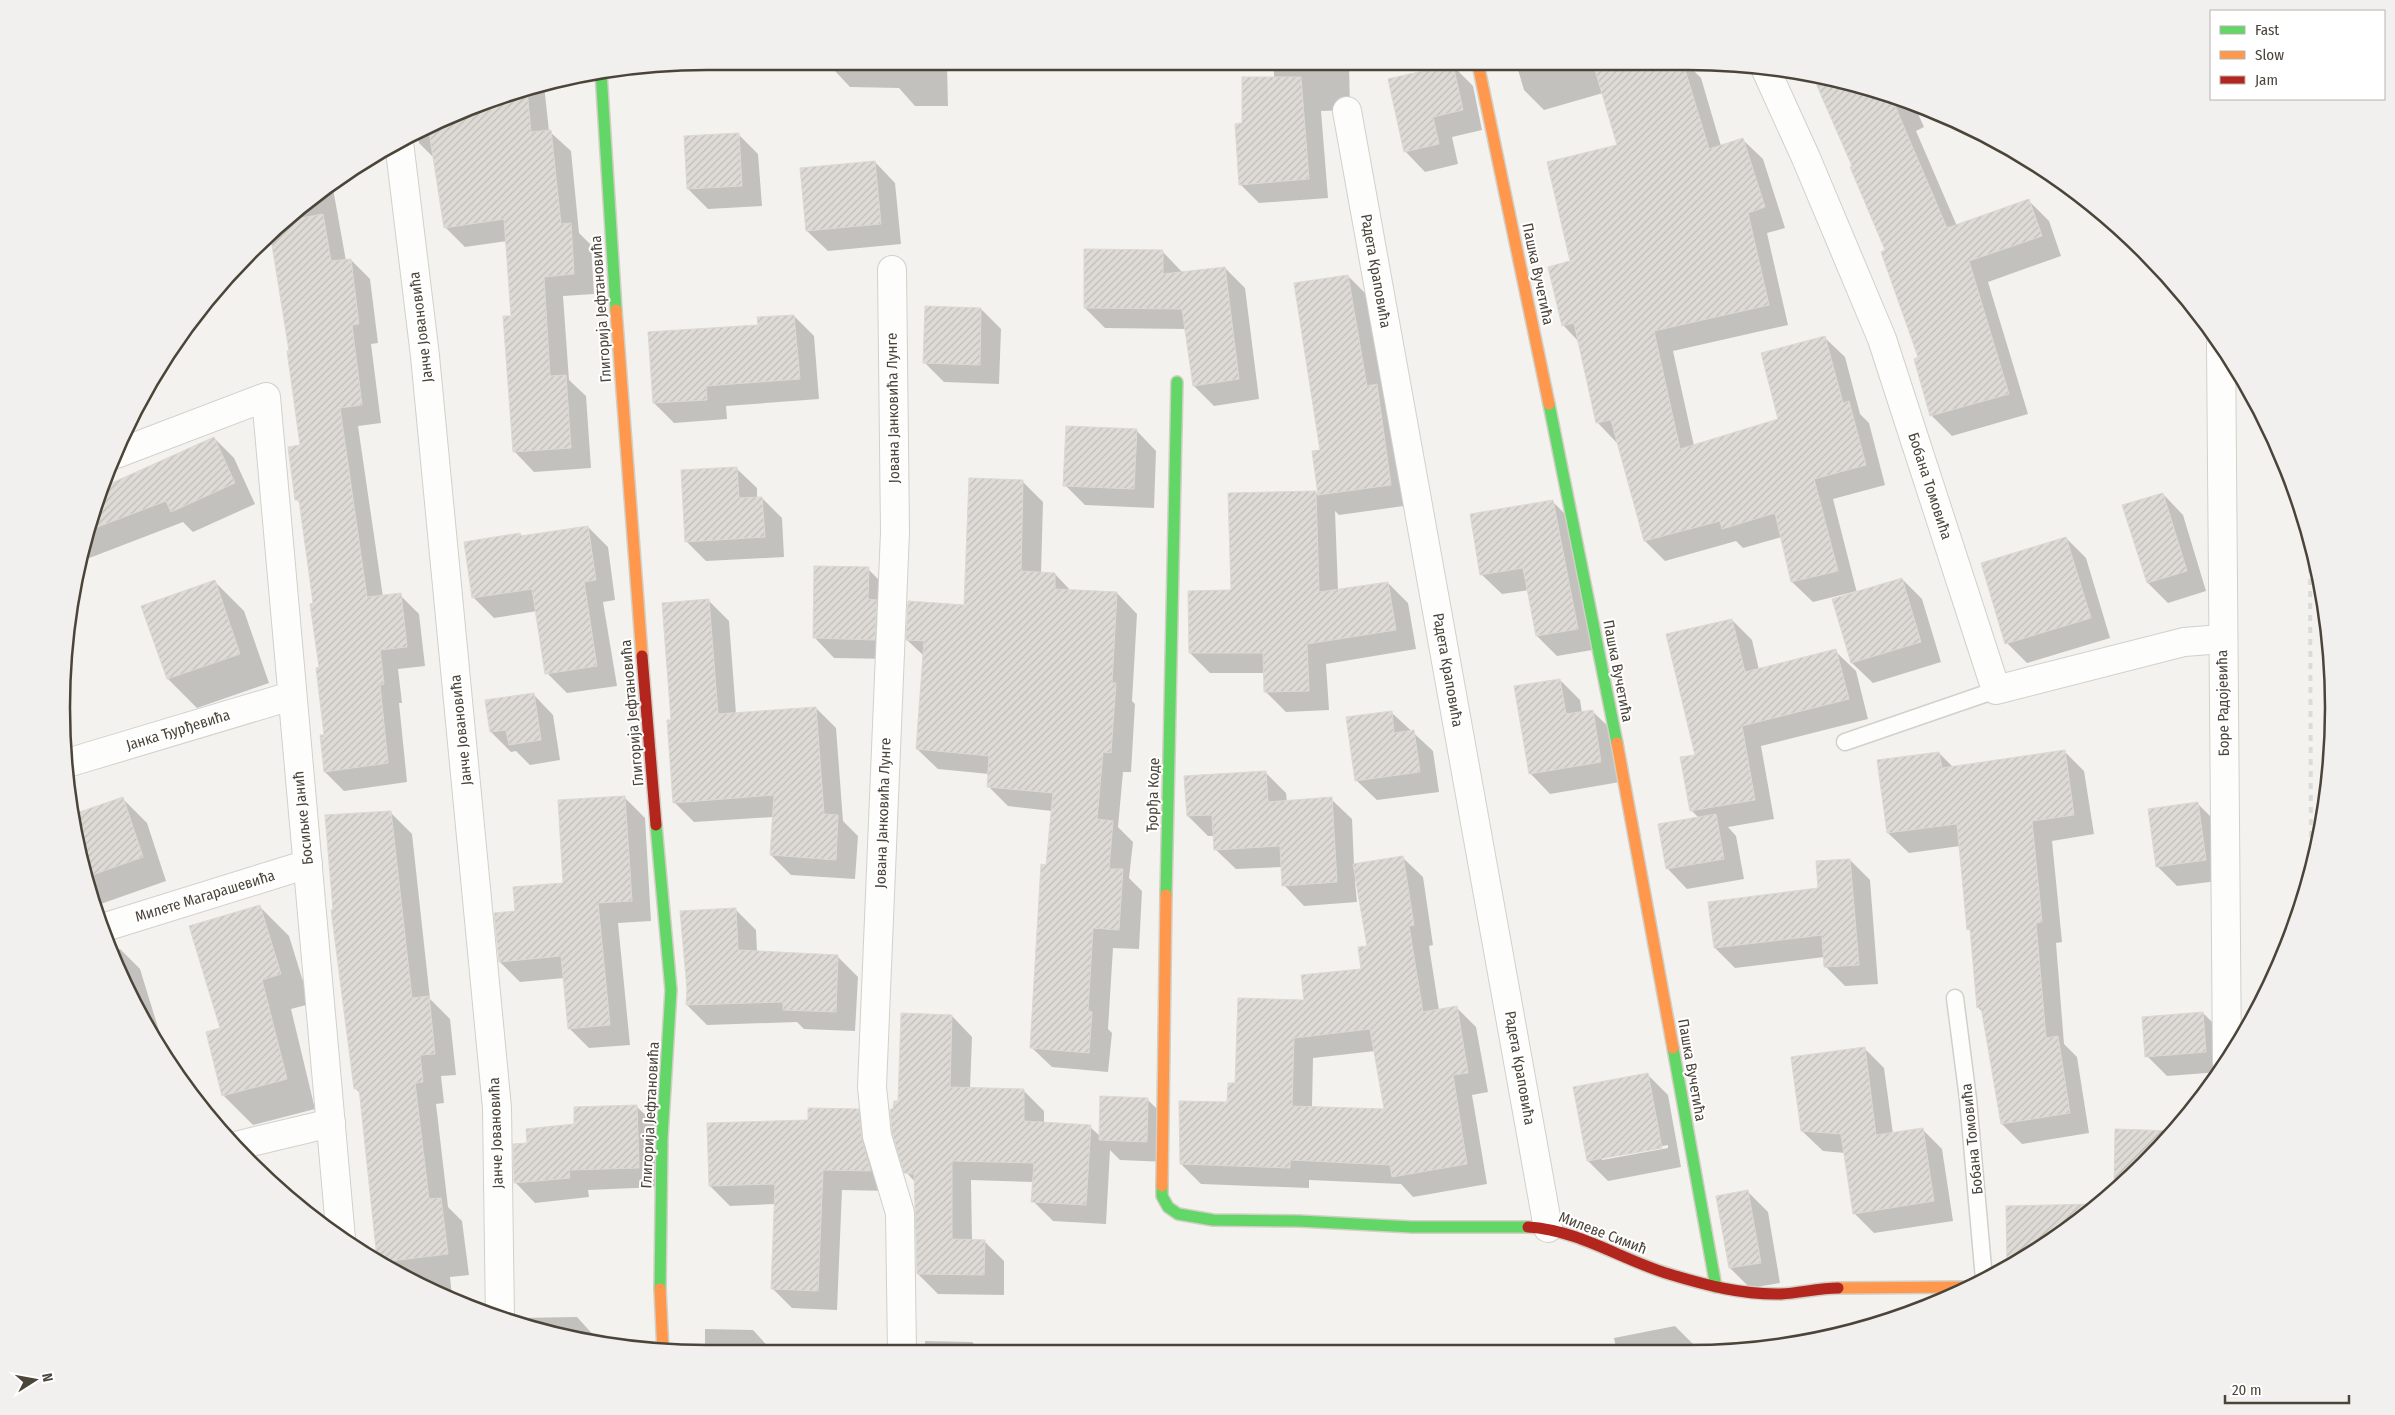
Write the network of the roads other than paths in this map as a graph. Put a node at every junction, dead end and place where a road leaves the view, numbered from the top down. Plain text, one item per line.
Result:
1 (1479, 70) edge
2 (1768, 75) edge
3 (601, 79) edge
4 (1347, 111) dead end
5 (400, 149) edge
6 (892, 270) dead end
7 (2221, 358) edge
8 (1177, 382) dead end
9 (125, 451) edge
10 (2222, 639) junction
11 (1996, 690) junction
12 (291, 696) junction
13 (1845, 742) dead end
14 (72, 762) edge
15 (308, 864) junction
16 (109, 926) edge
17 (1955, 998) dead end
18 (2227, 1048) edge
19 (331, 1124) junction
20 (244, 1144) edge
21 (1168, 1206) joint
22 (1548, 1228) junction
23 (341, 1229) edge
24 (1983, 1272) edge
25 (1716, 1287) junction
26 (1951, 1287) edge
27 (500, 1310) edge
28 (663, 1344) edge
29 (902, 1345) edge

1 - 25 street, Пашка Вучетића
2 - 11 street, Бобана Томовића
3 - 28 street, Глигорија Јефтановића
4 - 22 street, Радета Краповића
5 - 27 street, Јанче Јовановића
6 - 29 street, Јована Јанковића Лунге
7 - 10 street, Боре Радојевића
8 - 21 street, Ђорђа Коде
9 - 12 street, Босиљке Јанић
10 - 11 street
10 - 18 street, Боре Радојевића
11 - 13 lane
12 - 14 street, Јанка Ђурђевића
12 - 15 street, Босиљке Јанић
15 - 16 street, Милете Магарашевића
15 - 19 street, Босиљке Јанић
17 - 24 lane, Бобана Томовића
19 - 20 street
19 - 23 street, Босиљке Јанић
21 - 22 street, Милеве Симић
22 - 25 street, Милеве Симић
25 - 26 street, Милеве Симић

